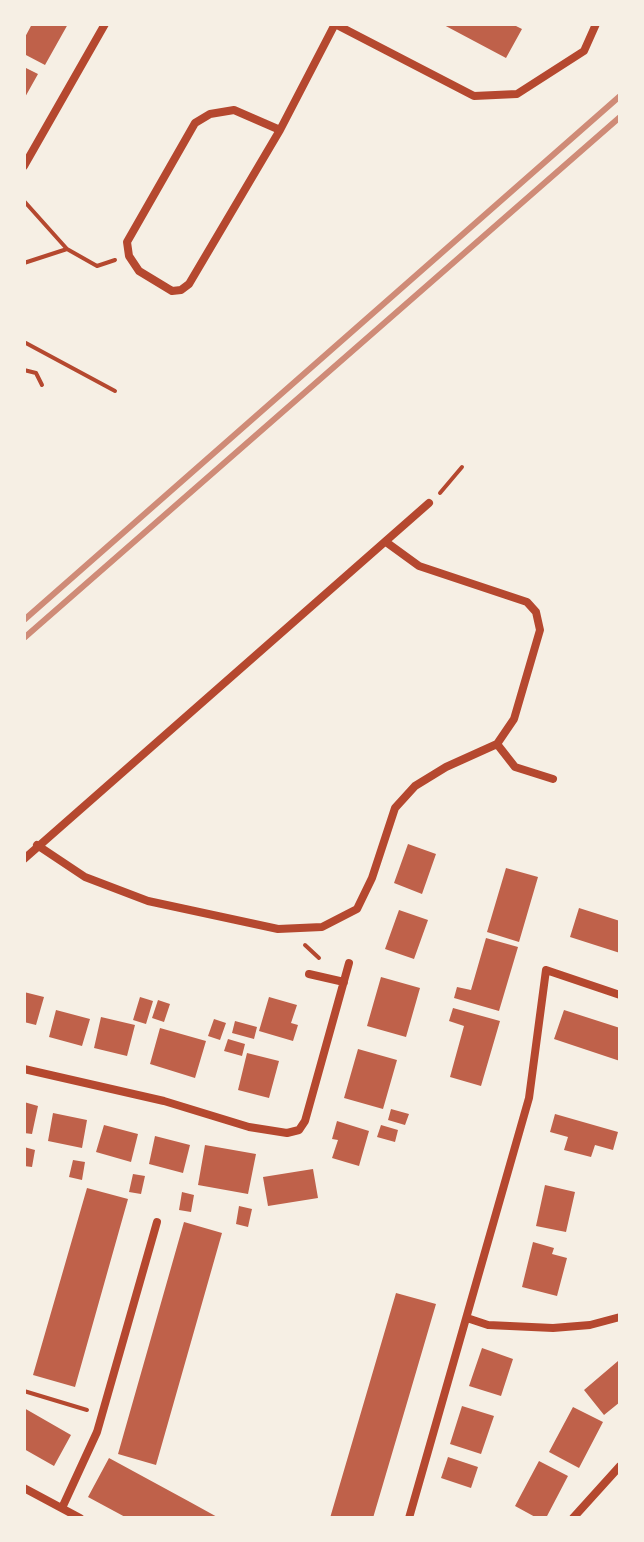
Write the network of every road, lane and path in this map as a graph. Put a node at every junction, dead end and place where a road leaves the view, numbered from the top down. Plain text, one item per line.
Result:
1 (105, 24) edge
2 (335, 24) edge
3 (596, 24) edge
4 (280, 130) junction
5 (24, 166) edge
6 (24, 201) edge
7 (67, 249) junction
8 (129, 256) junction
9 (24, 263) edge
10 (24, 342) edge
11 (24, 370) edge
12 (42, 385) dead end
13 (115, 391) dead end
14 (462, 467) dead end
15 (429, 503) joint
16 (386, 542) junction
17 (497, 744) junction
18 (553, 779) dead end
19 (37, 845) junction
20 (24, 859) edge
21 (297, 930) junction
22 (349, 963) dead end
23 (309, 974) dead end
24 (344, 982) junction
25 (620, 995) edge
26 (24, 1069) edge
27 (157, 1222) dead end
28 (620, 1317) edge
29 (467, 1318) junction
30 (24, 1391) edge
31 (102, 1415) junction
32 (620, 1466) edge
33 (24, 1488) edge
34 (62, 1508) junction
35 (80, 1518) edge
36 (409, 1518) edge
37 (573, 1518) edge

1 - 5 street
2 - 3 street
2 - 4 street
4 - 8 street
4 - 8 street
6 - 7 path
7 - 8 path
7 - 9 path
10 - 13 path
11 - 12 path
14 - 15 path
15 - 16 street
16 - 17 street
16 - 19 street
17 - 18 street
17 - 21 street
19 - 20 street
19 - 21 street
21 - 24 path
22 - 24 street
23 - 24 street
24 - 26 street
25 - 29 street
27 - 31 street
28 - 29 street
29 - 36 street
30 - 31 path
31 - 34 street
32 - 37 street
33 - 34 street
34 - 35 street

